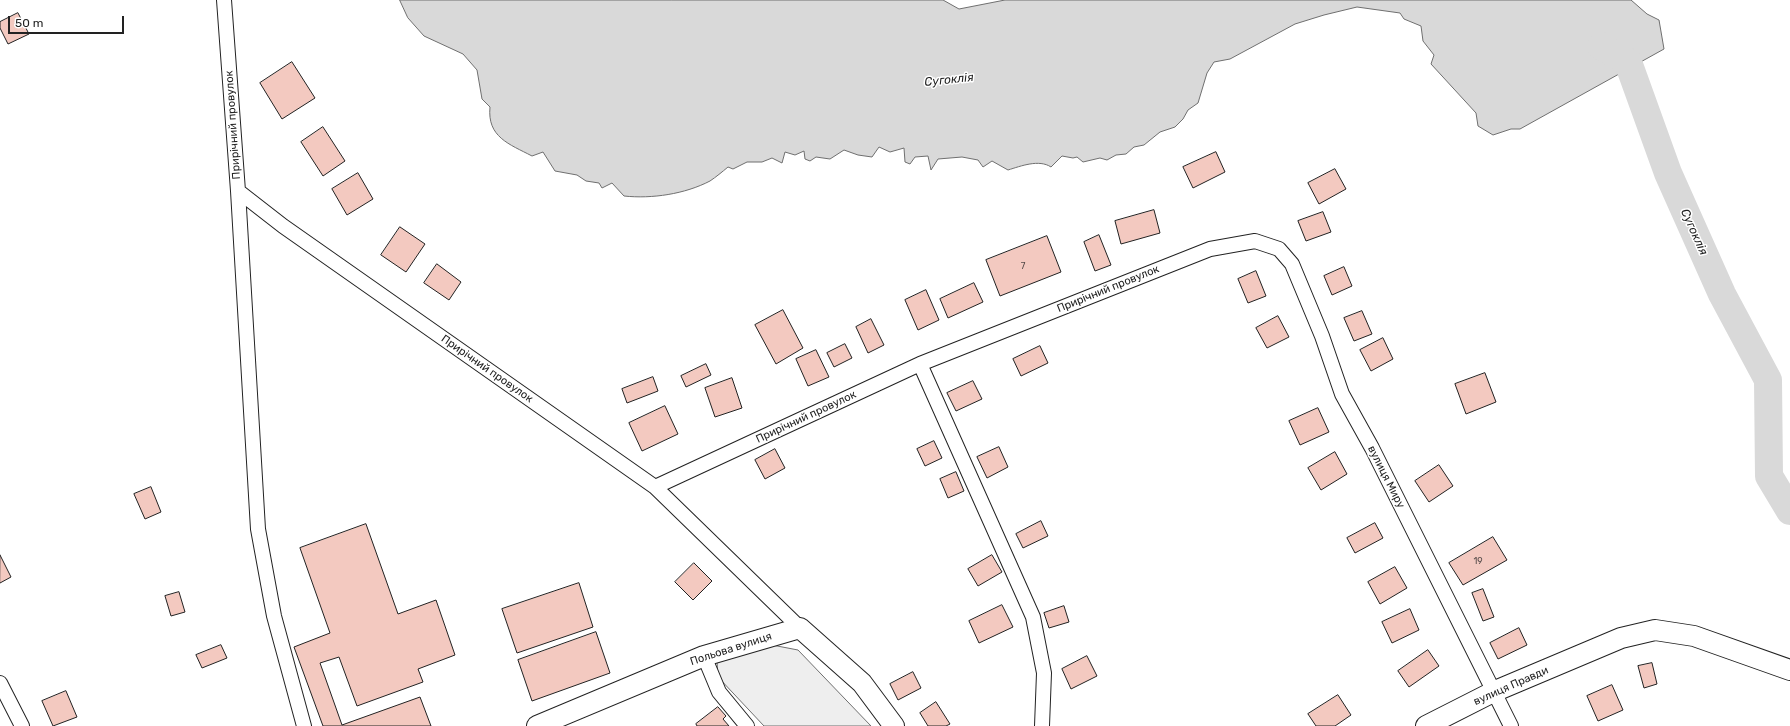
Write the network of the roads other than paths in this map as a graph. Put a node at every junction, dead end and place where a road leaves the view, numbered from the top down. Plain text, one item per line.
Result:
1 (224, 0) edge
2 (238, 191) junction
3 (1255, 241) joint
4 (920, 364) junction
5 (655, 487) junction
6 (800, 628) junction
7 (704, 656) junction
8 (1790, 670) edge
9 (0, 683) edge
10 (1493, 692) junction
11 (22, 726) edge
12 (304, 726) edge
13 (537, 726) edge
14 (747, 726) edge
15 (894, 726) edge
16 (1042, 726) edge
17 (1426, 726) edge
18 (1511, 726) edge

1 - 2 street, Прирічний провулок
2 - 5 street, Прирічний провулок
2 - 12 street
3 - 4 street, Прирічний провулок
3 - 10 street, вулиця Миру
4 - 5 street, Прирічний провулок
4 - 16 street
5 - 6 street
6 - 7 street, Польова вулиця
6 - 15 street
7 - 13 street, Польова вулиця
7 - 14 street
8 - 10 street, вулиця Правди
9 - 11 street
10 - 17 street, вулиця Правди
10 - 18 street, вулиця Миру

